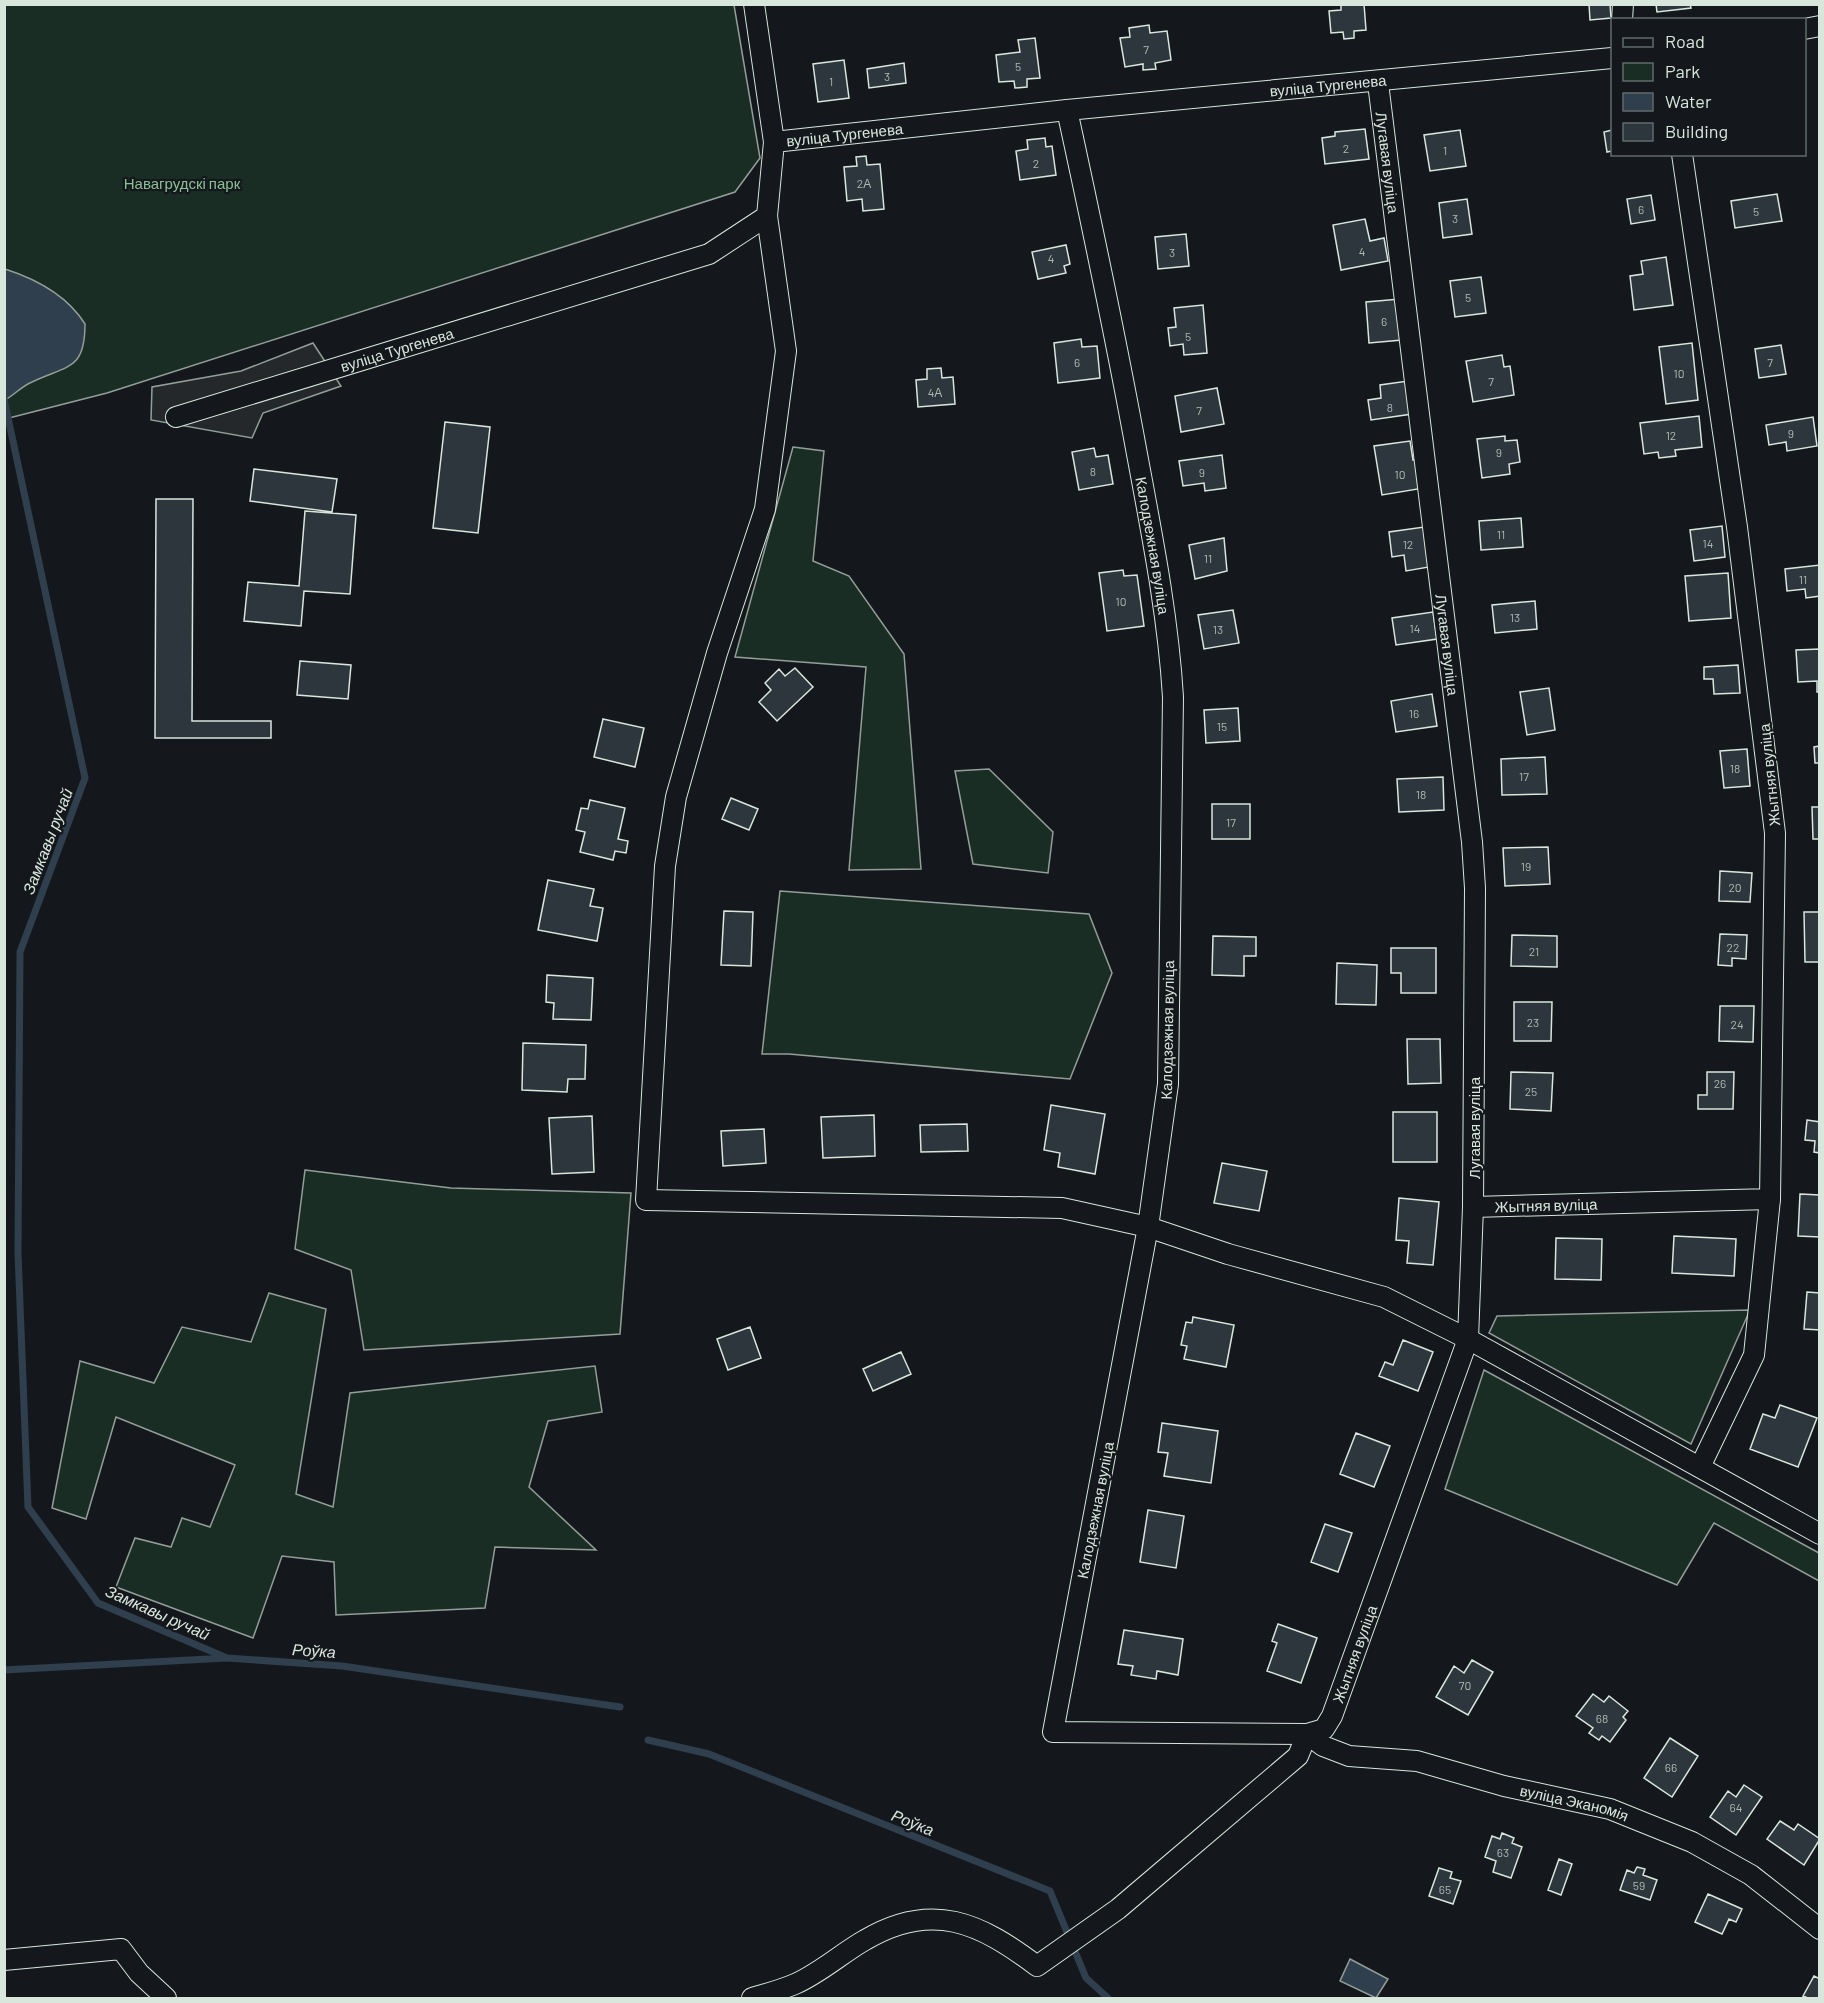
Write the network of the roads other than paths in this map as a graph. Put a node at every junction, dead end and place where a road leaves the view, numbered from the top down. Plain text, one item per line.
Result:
1 (754, 4) edge
2 (1611, 58) edge
3 (1378, 82) junction
4 (1067, 110) junction
5 (774, 142) junction
6 (1682, 156) edge
7 (767, 216) junction
8 (176, 417) dead end
9 (1770, 1199) junction
10 (1473, 1207) junction
11 (1148, 1227) junction
12 (1468, 1339) junction
13 (1700, 1467) junction
14 (1820, 1534) edge
15 (1307, 1734) junction
16 (1820, 1929) edge
17 (4, 1960) edge
18 (166, 1998) edge
19 (752, 1998) edge

1 - 5 street
2 - 3 street, вуліца Тургенева
3 - 4 street, вуліца Тургенева
3 - 10 street, Лугавая вуліца
4 - 5 street, вуліца Тургенева
4 - 11 street, Калодзежная вуліца
5 - 7 street, вуліца Тургенева
6 - 9 street, Жытняя вуліца
7 - 8 street, вуліца Тургенева
7 - 11 street
9 - 10 street, Жытняя вуліца
9 - 13 street
10 - 12 street, Жытняя вуліца
11 - 12 street
11 - 15 street, Калодзежная вуліца
12 - 13 street
12 - 15 street, Жытняя вуліца
13 - 14 street
15 - 16 street, вуліца Эканомія
15 - 19 street, Жытняя вуліца
17 - 18 street

